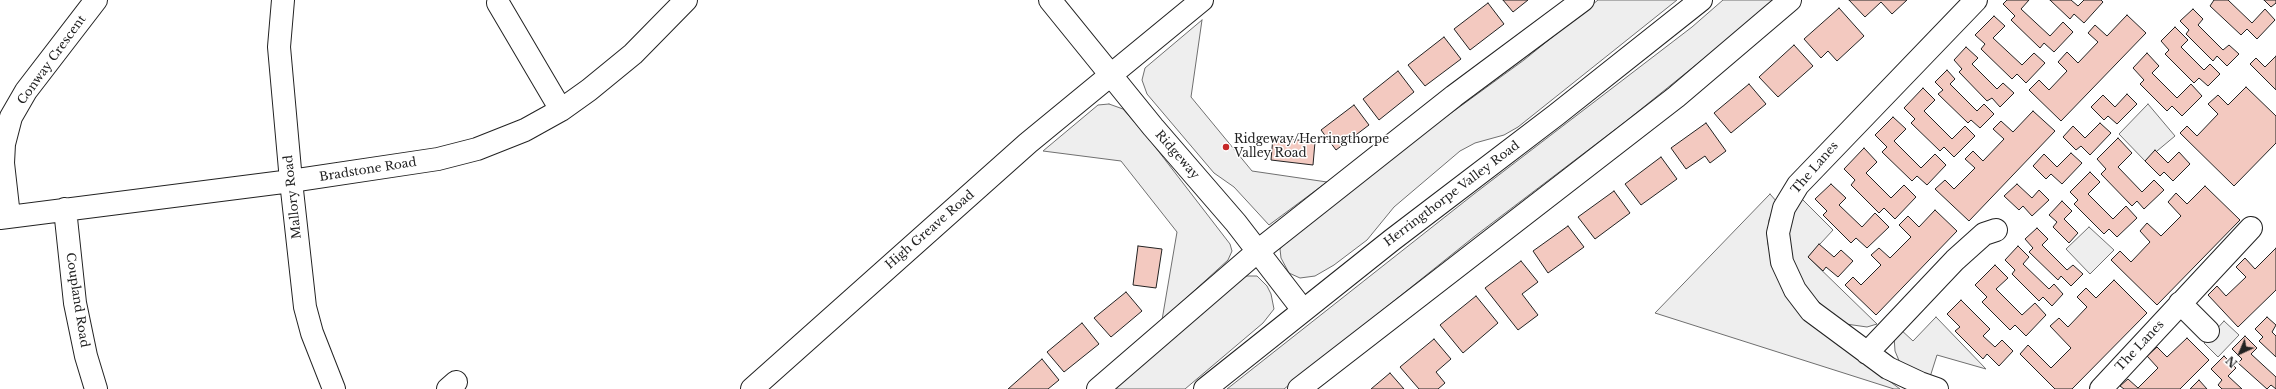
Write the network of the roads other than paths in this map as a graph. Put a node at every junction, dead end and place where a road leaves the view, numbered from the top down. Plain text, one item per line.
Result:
1 (96, 0) edge
2 (283, 0) edge
3 (686, 0) edge
4 (1050, 0) edge
5 (1202, 0) edge
6 (1583, 0) edge
7 (1701, 0) edge
8 (1790, 0) edge
9 (1976, 0) edge
10 (498, 3) dead end
11 (1112, 76) junction
12 (560, 110) junction
13 (291, 181) junction
14 (65, 209) junction
15 (4, 217) edge
16 (2251, 228) dead end
17 (1996, 230) dead end
18 (1258, 251) junction
19 (2180, 303) junction
20 (1303, 310) junction
21 (2208, 331) dead end
22 (1867, 353) junction
23 (96, 389) edge
24 (334, 389) edge
25 (752, 389) edge
26 (1098, 389) edge
27 (1205, 389) edge
28 (1299, 389) edge
29 (1937, 389) edge
30 (2101, 389) edge

1 - 15 street, Conway Crescent
2 - 13 street, Mallory Road
3 - 12 street, Bradstone Road
4 - 11 street, Ridgeway
5 - 11 street, High Greave Road
6 - 18 street
7 - 20 street, Herringthorpe Valley Road
8 - 28 street
9 - 22 street, The Lanes
10 - 12 street
11 - 18 street, Ridgeway
11 - 25 street, High Greave Road
12 - 13 street, Bradstone Road
13 - 14 street, Bradstone Road
13 - 24 street, Mallory Road
14 - 15 street, Bradstone Road
14 - 23 street, Coupland Road
16 - 19 street, The Lanes
17 - 22 street
18 - 20 street, Ridgeway
18 - 26 street
19 - 21 street
19 - 30 street, The Lanes
20 - 27 street, Herringthorpe Valley Road
22 - 29 street, The Lanes

